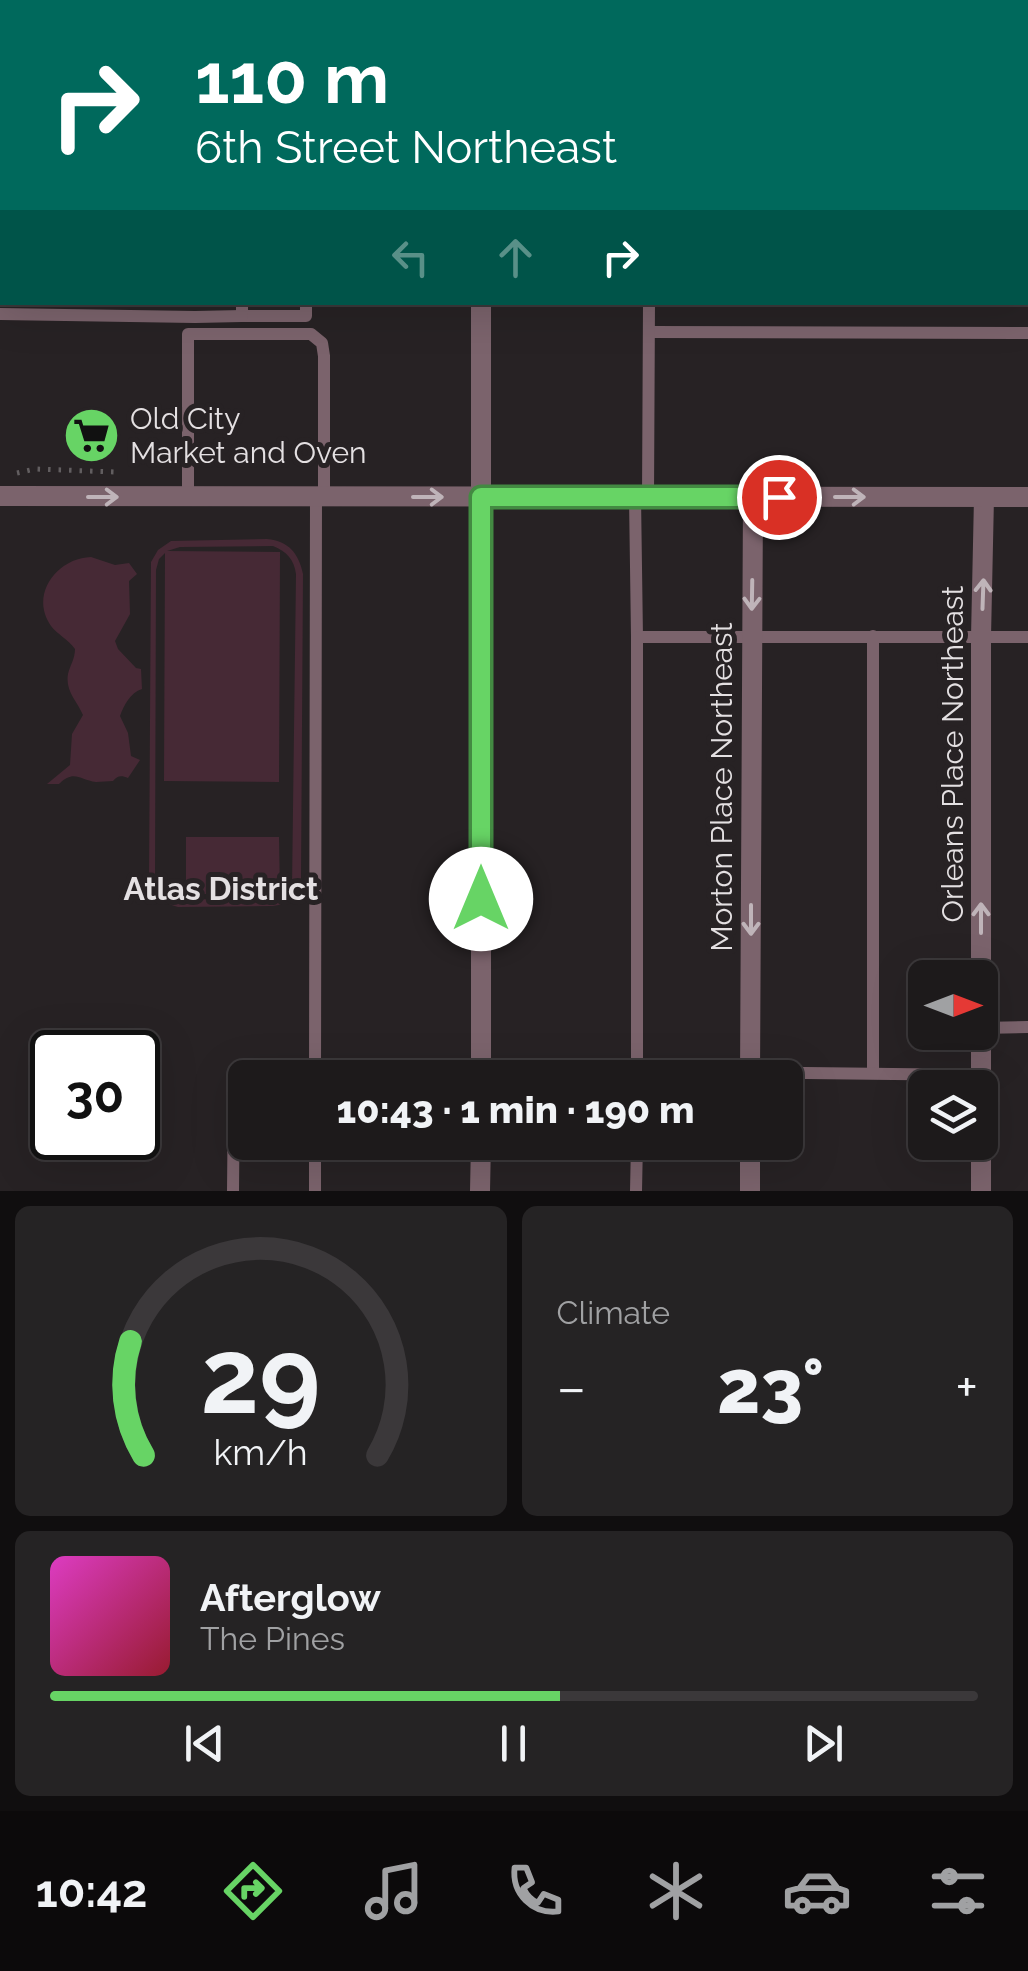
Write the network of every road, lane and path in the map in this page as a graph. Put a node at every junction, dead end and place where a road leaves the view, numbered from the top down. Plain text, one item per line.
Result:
1 (306, 305) edge
2 (481, 305) edge
3 (649, 305) edge
4 (242, 309) edge
5 (0, 314) edge
6 (649, 332) junction
7 (1028, 333) edge
8 (0, 496) edge
9 (188, 497) junction
10 (320, 497) junction
11 (481, 497) junction
12 (641, 498) junction
13 (753, 498) junction
14 (984, 498) junction
15 (1028, 498) edge
16 (873, 636) junction
17 (637, 637) junction
18 (752, 637) junction
19 (981, 637) junction
20 (1028, 637) edge
21 (981, 960) edge
22 (1028, 1027) edge
23 (998, 1028) edge
24 (315, 1060) edge
25 (481, 1060) edge
26 (637, 1060) edge
27 (750, 1060) edge
28 (873, 1073) junction
29 (803, 1074) edge
30 (908, 1074) edge
31 (233, 1160) edge
32 (311, 1160) edge
33 (480, 1160) edge
34 (637, 1160) edge
35 (750, 1160) edge
36 (981, 1160) edge
37 (233, 1191) edge
38 (315, 1191) edge
39 (480, 1191) edge
40 (636, 1191) edge
41 (750, 1191) edge
42 (981, 1191) edge

1 - 4 lane
2 - 11 street
3 - 6 lane
4 - 5 lane
6 - 7 lane
6 - 12 lane
8 -> 9 street
9 - 10 street
9 - 10 lane
10 -> 11 street
10 - 24 lane
11 - 12 street
11 - 25 street
12 - 13 street
12 - 17 lane
13 -> 14 street
13 -> 18 street, Morton Place Northeast
14 - 15 street
19 -> 14 street, Orleans Place Northeast
16 - 18 lane
16 - 19 lane
16 - 28 lane
17 - 18 lane
17 - 26 lane
18 -> 27 street, Morton Place Northeast
19 - 20 lane
21 -> 19 street, Orleans Place Northeast
22 - 23 lane
28 - 29 lane
28 - 30 lane
31 - 37 lane
32 - 38 lane
33 - 39 street
34 - 40 lane
35 - 41 street
36 - 42 street, Orleans Place Northeast

